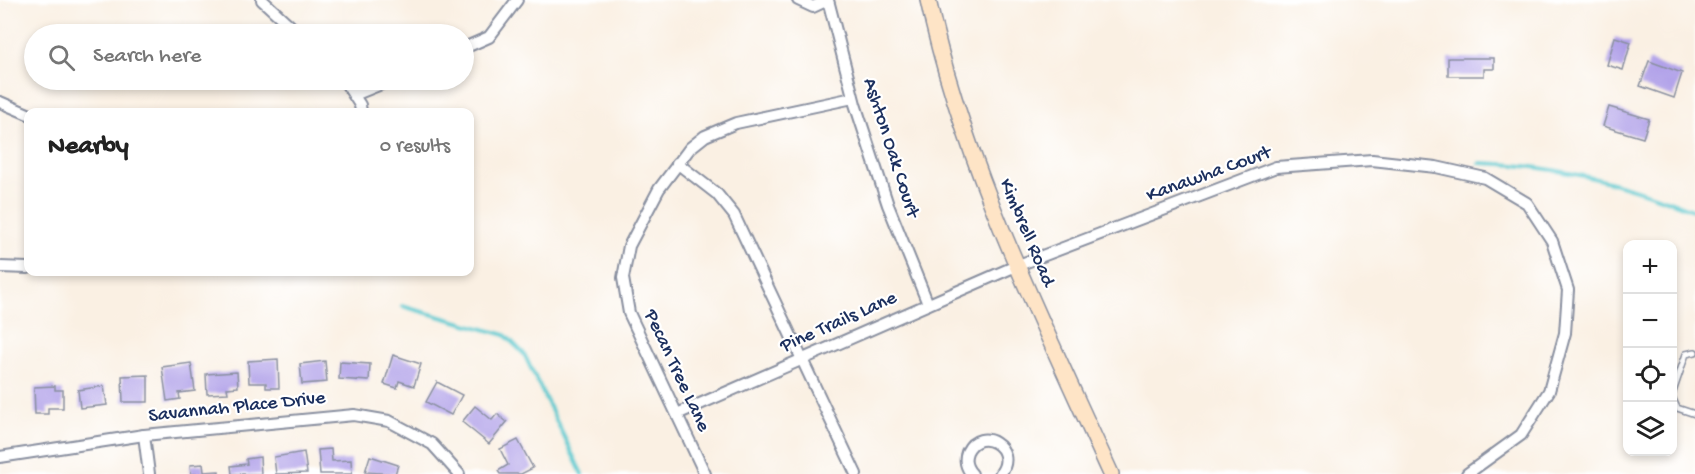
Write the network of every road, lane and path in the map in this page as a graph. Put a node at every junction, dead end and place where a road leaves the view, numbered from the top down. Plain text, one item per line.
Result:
1 (262, 0) edge
2 (517, 0) edge
3 (798, 0) edge
4 (828, 0) edge
5 (928, 0) edge
6 (288, 24) edge
7 (474, 44) edge
8 (351, 90) edge
9 (366, 90) edge
10 (354, 95) junction
11 (853, 98) junction
12 (0, 102) edge
13 (359, 108) edge
14 (24, 112) edge
15 (677, 163) junction
16 (1016, 266) junction
17 (0, 267) edge
18 (24, 268) edge
19 (928, 304) junction
20 (1695, 352) edge
21 (803, 359) junction
22 (1677, 381) edge
23 (1674, 402) edge
24 (676, 414) junction
25 (1695, 414) edge
26 (144, 435) junction
27 (0, 457) edge
28 (1003, 473) edge
29 (149, 474) edge
30 (459, 474) edge
31 (705, 474) edge
32 (856, 474) edge
33 (972, 474) edge
34 (1111, 474) edge
35 (1467, 474) edge

1 - 6 street
2 - 7 street
3 - 4 street, Ashton Oak Court
4 - 11 street, Ashton Oak Court
5 - 16 street, Kimbrell Road
8 - 10 street
9 - 10 street
10 - 13 street
11 - 15 street, Pecan Tree Lane
11 - 19 street, Ashton Oak Court
12 - 14 street
15 - 21 street
15 - 24 street, Pecan Tree Lane
16 - 19 street, Pine Trails Lane
16 - 34 street, Kimbrell Road
16 - 35 street, Kanawha Court
17 - 18 street
19 - 21 street, Pine Trails Lane
20 - 22 lane
21 - 24 street, Pine Trails Lane
21 - 32 street
23 - 25 lane
24 - 31 street, Pecan Tree Lane
26 - 27 street, Savannah Place Drive
26 - 29 street
26 - 30 street, Savannah Place Drive
28 - 33 street

